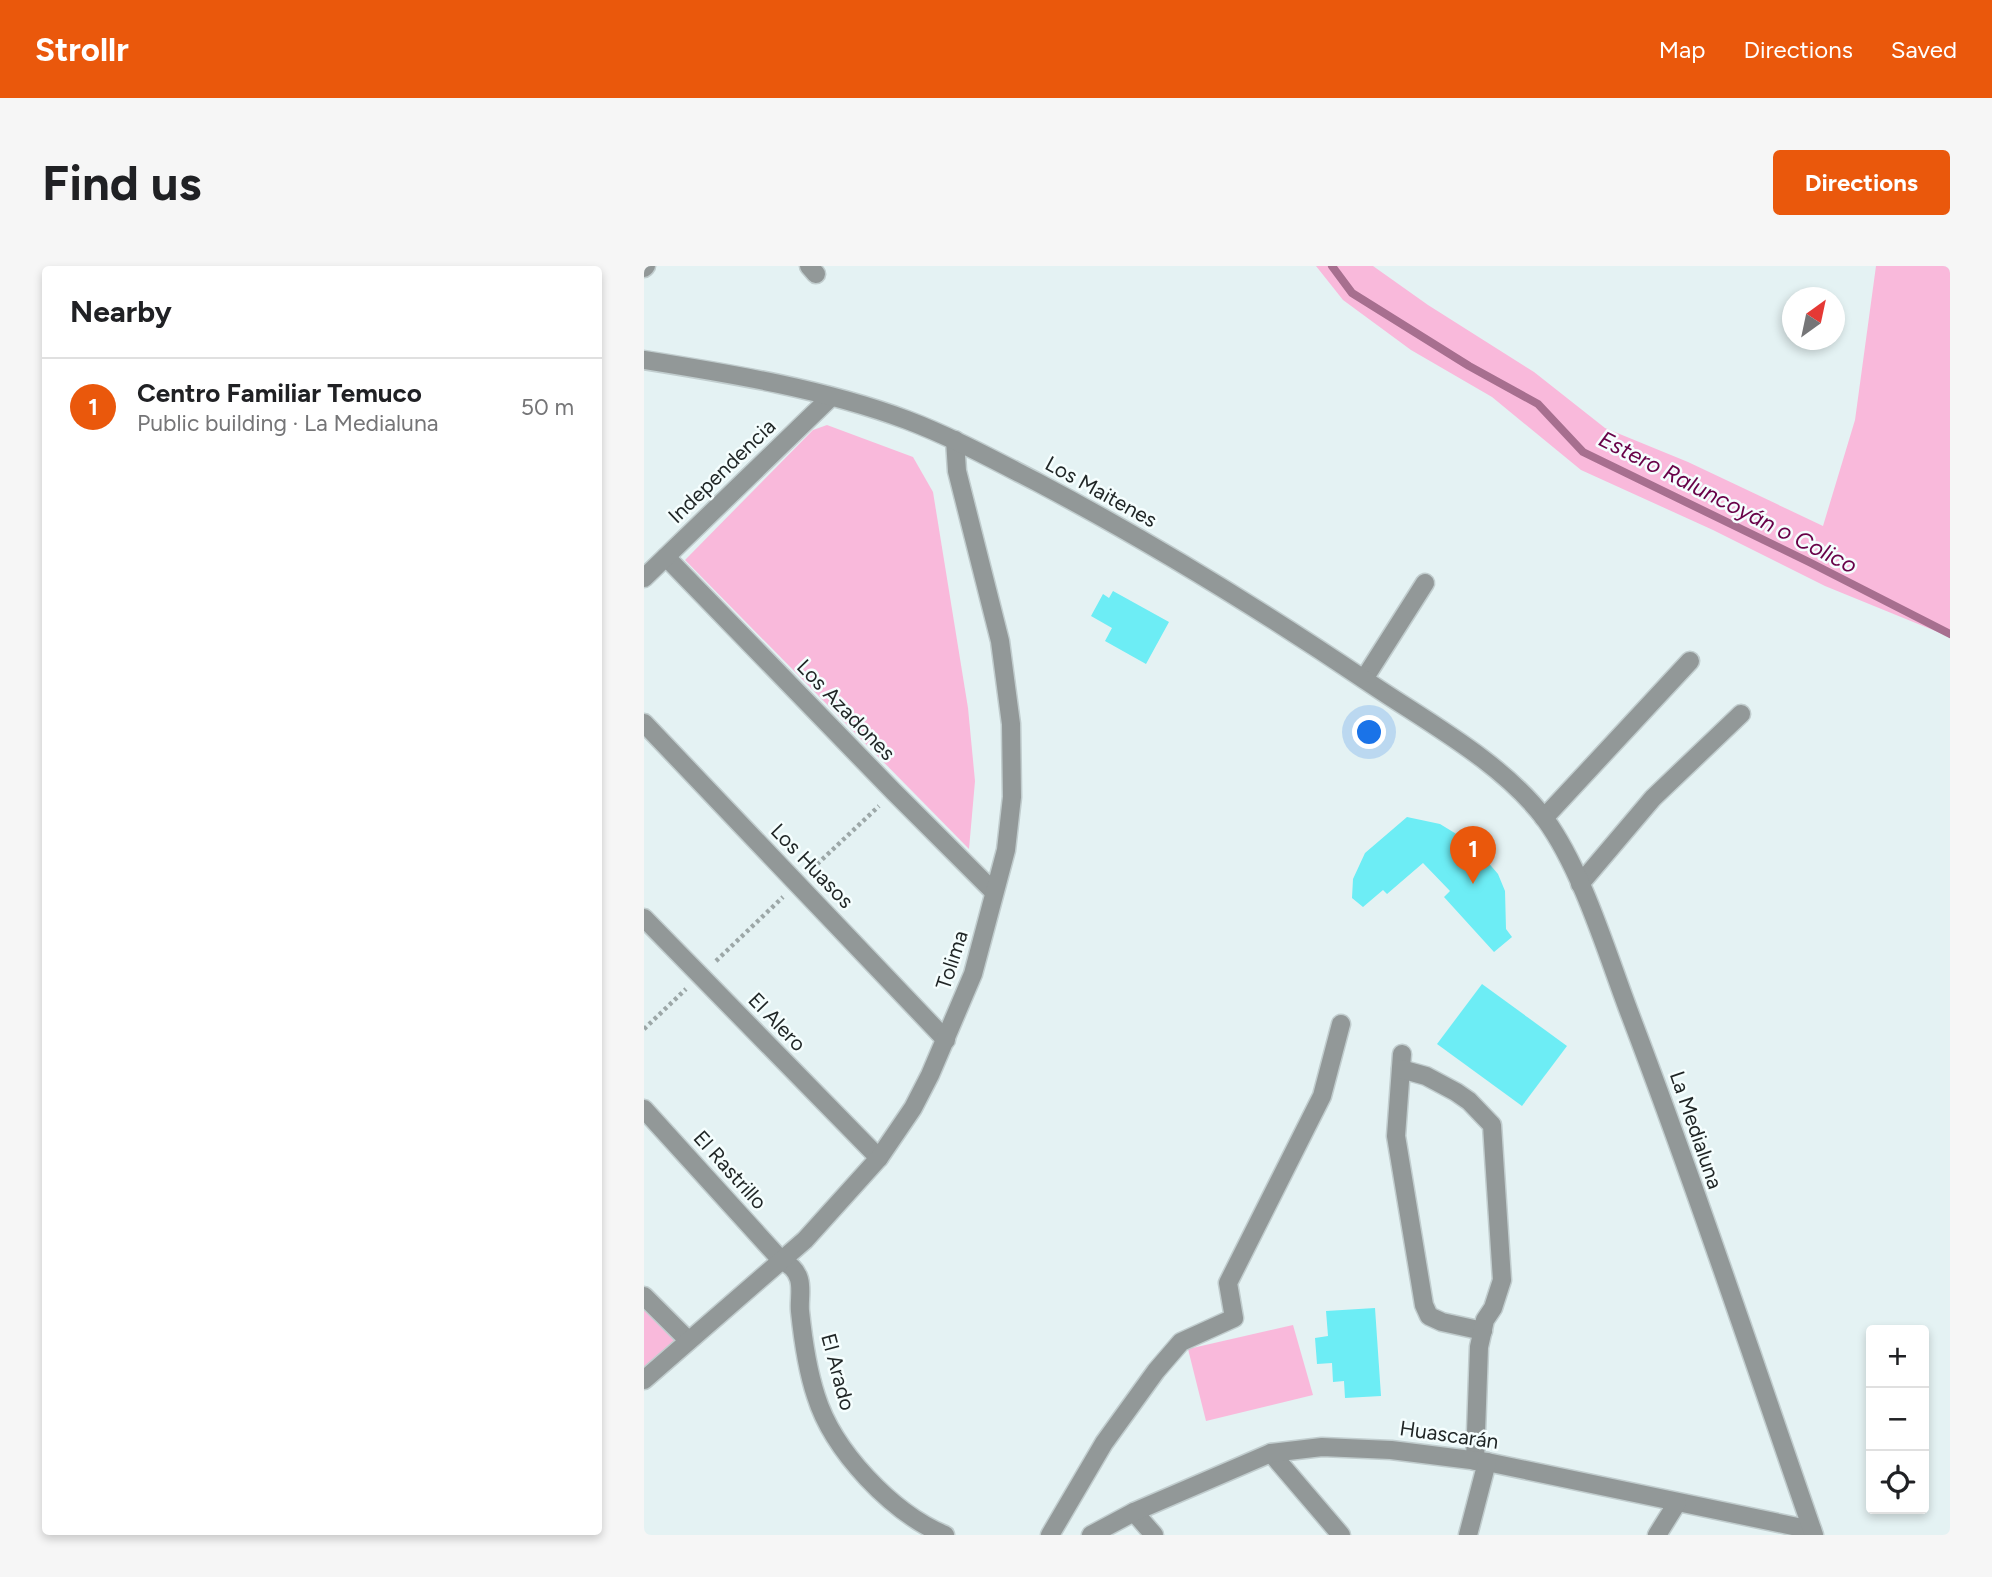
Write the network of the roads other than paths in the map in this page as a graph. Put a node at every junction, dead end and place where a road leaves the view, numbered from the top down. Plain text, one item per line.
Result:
1 (644, 360) edge
2 (831, 397) junction
3 (955, 440) junction
4 (666, 556) junction
5 (644, 578) edge
6 (1425, 583) dead end
7 (1690, 661) dead end
8 (1364, 679) junction
9 (1741, 714) dead end
10 (644, 723) edge
11 (1492, 764) joint
12 (1544, 818) junction
13 (1580, 884) junction
14 (994, 892) junction
15 (644, 918) edge
16 (1341, 1024) dead end
17 (946, 1040) junction
18 (644, 1110) edge
19 (879, 1158) junction
20 (781, 1261) junction
21 (644, 1296) edge
22 (1483, 1331) junction
23 (688, 1340) junction
24 (644, 1380) edge
25 (1272, 1453) junction
26 (1481, 1461) junction
27 (1677, 1503) junction
28 (1134, 1512) junction
29 (1813, 1533) edge
30 (945, 1535) edge
31 (1050, 1535) edge
32 (1091, 1535) edge
33 (1154, 1535) edge
34 (1341, 1535) edge
35 (1468, 1535) edge
36 (1657, 1535) edge

1 - 2 street, Los Maitenes
2 - 3 street, Los Maitenes
2 - 4 street, Independencia
3 - 8 street, Los Maitenes
3 - 14 street, Tolima
4 - 5 street, Independencia
4 - 14 street, Los Azadones
6 - 8 street
7 - 12 street
8 - 11 street, Los Maitenes
9 - 13 street
10 - 17 street, Los Huasos
11 - 12 street, La Medialuna
12 - 13 street, La Medialuna
13 - 29 street, La Medialuna
14 - 17 street, Tolima
15 - 19 street, El Alero
16 - 31 street
17 - 19 street, Tolima
18 - 20 street, El Rastrillo
19 - 20 street, Tolima
20 - 23 street, Tolima
20 - 30 street, El Arado
21 - 23 street
22 - 22 street
22 - 26 street
23 - 24 street, Tolima
25 - 26 street, Huascarán
25 - 28 street, Huascarán
25 - 34 street
26 - 27 street, Huascarán
26 - 35 street
27 - 29 street, Huascarán
27 - 36 street
28 - 32 street, Huascarán
28 - 33 street

